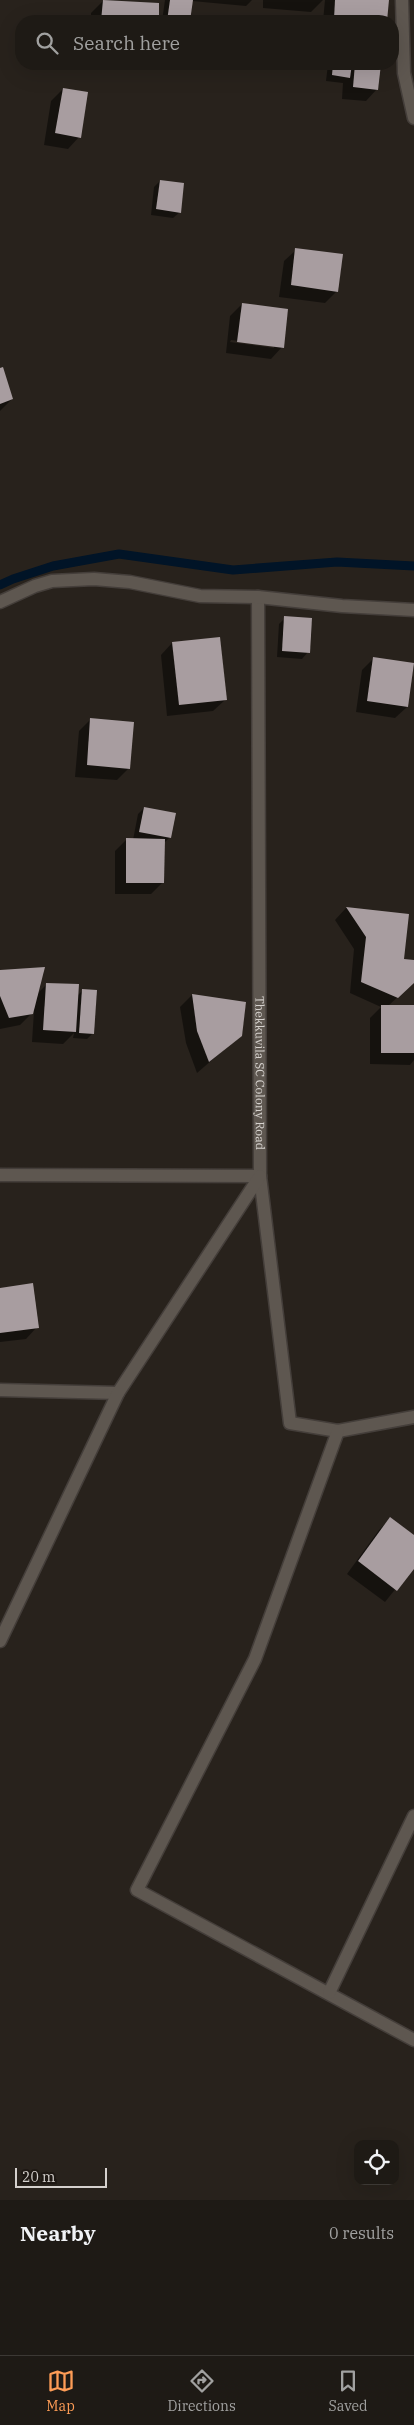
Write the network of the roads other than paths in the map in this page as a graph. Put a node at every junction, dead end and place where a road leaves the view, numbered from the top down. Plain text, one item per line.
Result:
1 (402, 0) edge
2 (414, 118) edge
3 (258, 597) junction
4 (0, 602) edge
5 (414, 610) edge
6 (0, 1175) edge
7 (260, 1176) junction
8 (0, 1390) edge
9 (118, 1392) junction
10 (414, 1416) edge
11 (338, 1431) junction
12 (0, 1641) edge
13 (414, 1816) edge
14 (330, 1993) junction
15 (414, 2040) edge

1 - 2 street
3 - 4 street
3 - 5 street
3 - 7 street, Thekkuvila SC Colony Road
6 - 7 street
7 - 9 street
7 - 11 street, Thekkuvila SC Colony Road
8 - 9 street
9 - 12 street
10 - 11 street, Thekkuvila SC Colony Road
11 - 14 street
13 - 14 street
14 - 15 street

